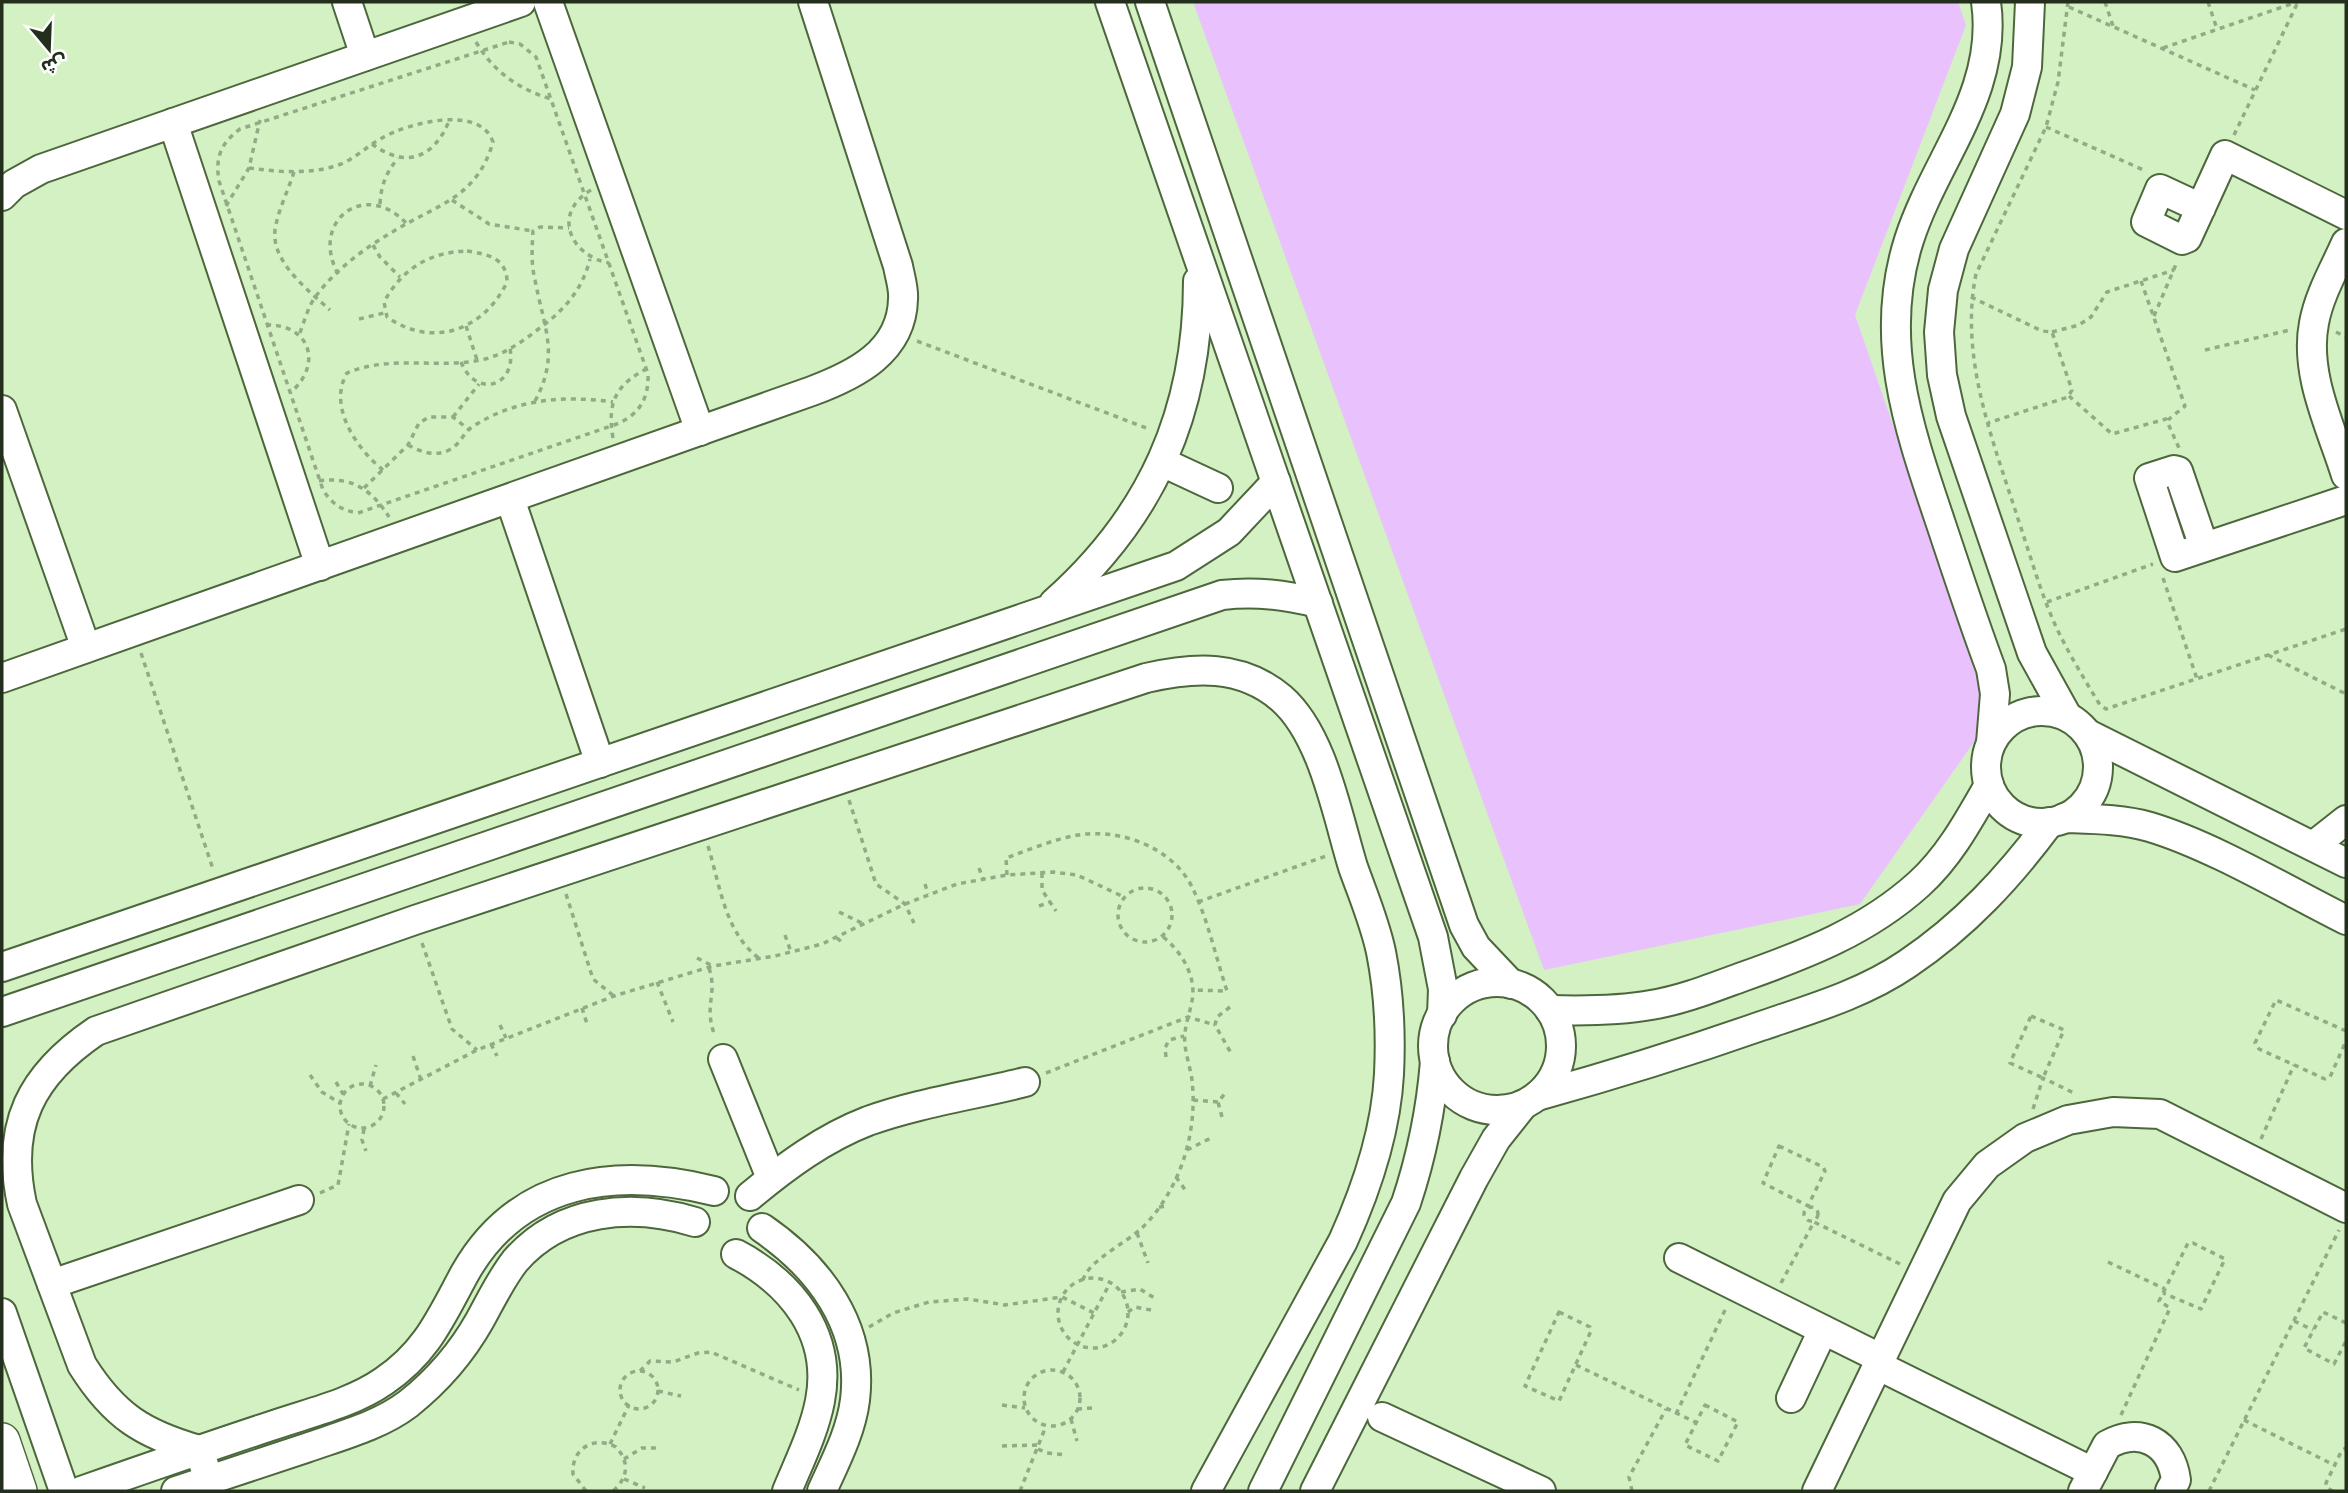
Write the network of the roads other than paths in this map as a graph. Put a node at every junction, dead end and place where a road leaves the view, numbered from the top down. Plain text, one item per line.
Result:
1 (346, 2) edge
2 (521, 2) edge
3 (548, 2) edge
4 (813, 2) edge
5 (1110, 2) edge
6 (1150, 2) edge
7 (1986, 2) edge
8 (2030, 2) edge
9 (365, 56) junction
10 (173, 122) junction
11 (2, 196) edge
12 (2201, 208) junction
13 (2346, 215) edge
14 (2346, 243) edge
15 (1198, 258) junction
16 (2, 410) edge
17 (699, 431) junction
18 (1168, 450) junction
19 (2346, 475) edge
20 (1276, 482) junction
21 (1218, 488) dead end
22 (510, 499) junction
23 (2346, 500) edge
24 (2204, 547) junction
25 (320, 566) junction
26 (1318, 603) junction
27 (1042, 614) junction
28 (86, 648) junction
29 (2, 678) edge
30 (2067, 716) junction
31 (2088, 734) junction
32 (1991, 743) junction
33 (600, 763) junction
34 (1989, 785) junction
35 (2057, 820) junction
36 (2346, 820) edge
37 (2313, 846) junction
38 (2346, 863) edge
39 (2346, 920) edge
40 (2, 967) edge
41 (1511, 984) junction
42 (1550, 1010) junction
43 (2, 1012) edge
44 (1441, 1015) junction
45 (723, 1059) road end
46 (1435, 1061) junction
47 (1025, 1082) road end
48 (1530, 1101) junction
49 (761, 1187) junction
50 (714, 1191) junction
51 (299, 1200) road end
52 (2343, 1218) edge
53 (762, 1228) junction
54 (712, 1242) junction
55 (1679, 1258) dead end
56 (52, 1284) junction
57 (2, 1312) edge
58 (1823, 1330) junction
59 (1881, 1363) junction
60 (1791, 1398) dead end
61 (1382, 1417) dead end
62 (2, 1441) edge
63 (200, 1450) junction
64 (2088, 1482) edge
65 (204, 1486) edge
66 (19, 1491) edge
67 (64, 1491) edge
68 (81, 1491) edge
69 (176, 1491) edge
70 (787, 1491) edge
71 (822, 1491) edge
72 (1206, 1491) edge
73 (1263, 1491) edge
74 (1315, 1491) edge
75 (1541, 1491) edge
76 (1817, 1491) edge
77 (2170, 1491) edge

1 - 9 street
2 - 9 street
3 - 17 street
4 - 17 street
5 - 15 street
6 - 41 street
7 - 32 street
8 - 30 street
9 - 10 street
10 - 11 street
10 - 25 street
12 - 12 street
12 - 13 street
14 - 19 street
15 - 18 street
15 - 20 street
16 - 28 street
17 - 22 street
18 - 21 street
18 - 27 street
20 - 26 street
20 - 27 street
22 - 25 street
22 - 33 street
23 - 24 street
24 - 24 street
25 - 28 street
26 - 43 street
26 - 44 street
27 - 33 street
28 - 29 street
30 - 31 street
30 - 32 street
31 - 35 street
31 - 37 street
32 - 34 street
33 - 40 street
34 - 35 street
34 - 42 street
35 - 39 street
35 - 48 street
36 - 37 street
37 - 38 street
41 - 42 street
41 - 44 street
42 - 48 street
44 - 46 street
45 - 49 street
46 - 48 street
46 - 73 street
47 - 49 street
48 - 74 street
49 - 50 street
49 - 53 street
50 - 54 street
50 - 63 street
51 - 56 street
52 - 59 street
53 - 54 street
53 - 71 street
54 - 65 street
54 - 70 street
55 - 58 street
56 - 63 street
56 - 72 street
57 - 67 street
58 - 59 street
58 - 60 street
59 - 64 street
59 - 76 street
61 - 75 street
62 - 66 main road
63 - 65 street
63 - 68 street
64 - 77 street
65 - 69 street

